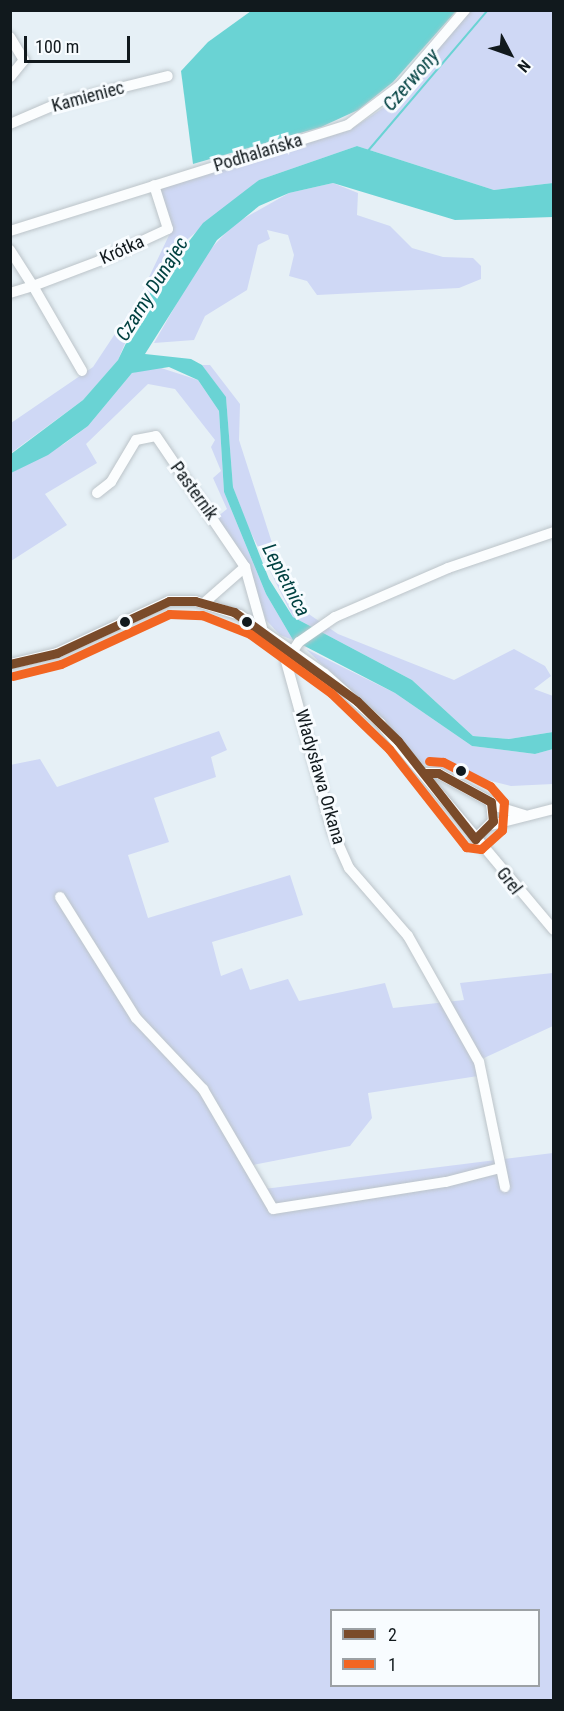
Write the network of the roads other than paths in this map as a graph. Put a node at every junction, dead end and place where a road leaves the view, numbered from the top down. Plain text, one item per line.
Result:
1 (465, 10) edge
2 (10, 37) edge
3 (168, 76) dead end
4 (10, 78) edge
5 (10, 124) edge
6 (154, 185) junction
7 (10, 231) edge
8 (10, 250) edge
9 (33, 286) junction
10 (10, 293) edge
11 (82, 371) dead end
12 (97, 493) dead end
13 (554, 532) edge
14 (244, 567) junction
15 (204, 603) junction
16 (262, 628) junction
17 (295, 648) junction
18 (10, 664) edge
19 (424, 773) junction
20 (492, 805) junction
21 (554, 808) edge
22 (524, 816) junction
23 (491, 825) junction
24 (475, 838) junction
25 (60, 897) dead end
26 (554, 930) edge
27 (500, 1168) junction
28 (505, 1187) dead end

1 - 6 street, Podhalańska
2 - 4 street
3 - 5 street, Kamieniec
6 - 7 street, Podhalańska
6 - 9 street, Krótka
8 - 9 street
9 - 10 street, Krótka
9 - 11 street
12 - 14 street, Pasternik
13 - 17 street
14 - 15 street
14 - 16 street, Pasternik
15 - 16 street, Grel
15 - 18 street
16 - 17 street, Grel
17 - 19 street, Grel
17 - 27 street, Władysława Orkana
19 - 20 street
19 - 24 street, Grel
20 - 22 street
20 - 23 street
21 - 22 street
22 - 23 street
23 - 24 street
24 - 26 street, Grel
25 - 27 street
27 - 28 street, Władysława Orkana

